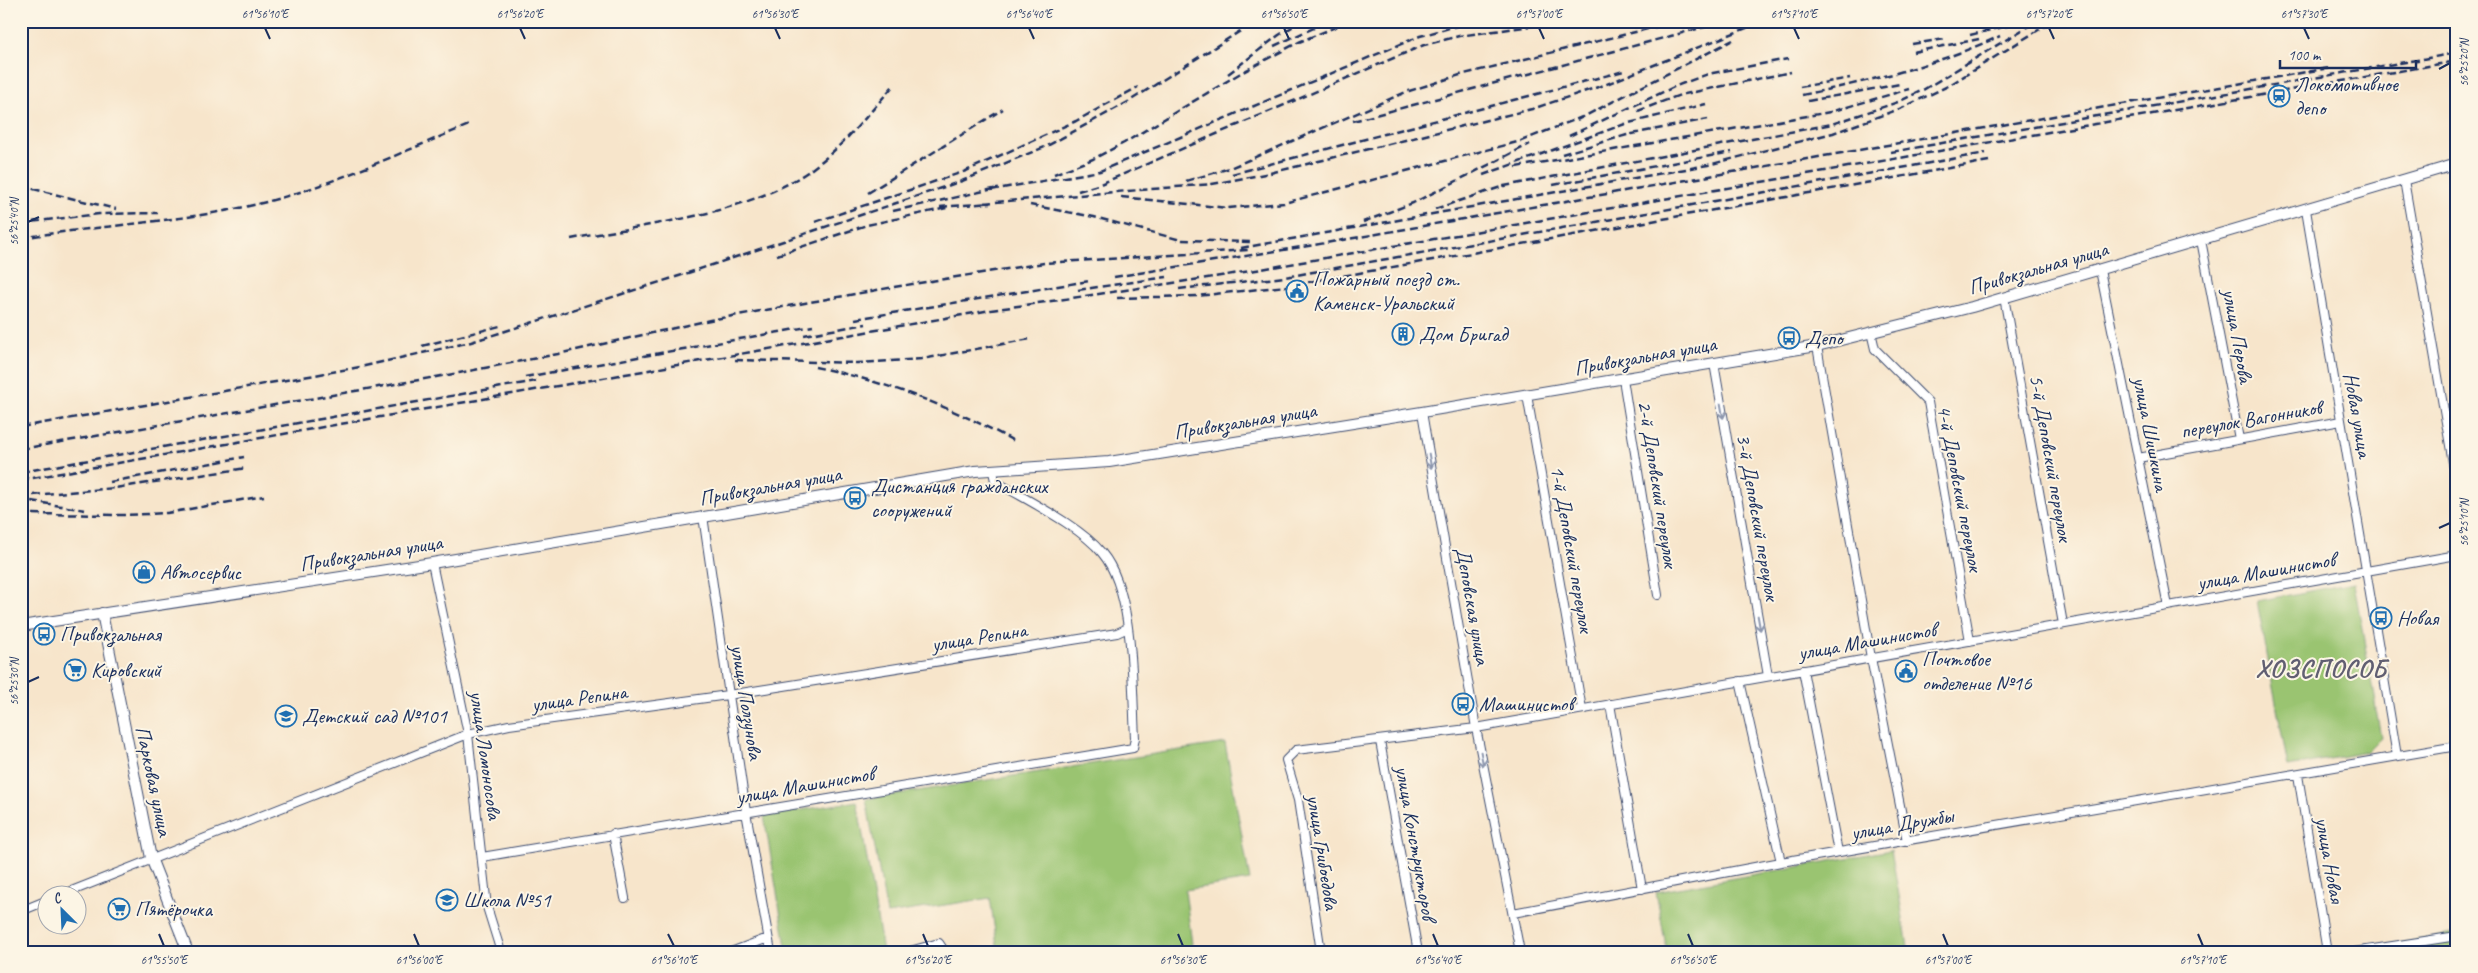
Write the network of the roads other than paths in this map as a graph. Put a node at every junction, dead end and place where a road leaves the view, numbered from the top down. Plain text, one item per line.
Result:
1 (2457, 164) edge
2 (2404, 180) junction
3 (2306, 210) junction
4 (2201, 240) junction
5 (2100, 270) junction
6 (2004, 297) junction
7 (1871, 332) junction
8 (1817, 346) junction
9 (1714, 363) junction
10 (1623, 379) junction
11 (1527, 395) junction
12 (1422, 412) junction
13 (2341, 421) junction
14 (2239, 439) junction
15 (2138, 458) junction
16 (993, 471) junction
17 (2457, 486) edge
18 (703, 516) junction
19 (2457, 555) edge
20 (432, 563) junction
21 (2366, 571) junction
22 (1658, 595) dead end
23 (2168, 606) junction
24 (102, 613) junction
25 (2063, 624) junction
26 (21, 626) edge
27 (1128, 628) junction
28 (1970, 641) junction
29 (1871, 658) junction
30 (1803, 670) junction
31 (1768, 676) junction
32 (1740, 681) junction
33 (728, 696) junction
34 (1610, 704) junction
35 (1582, 709) junction
36 (1476, 728) junction
37 (468, 734) junction
38 (1380, 741) junction
39 (2457, 746) edge
40 (2397, 756) junction
41 (1286, 760) joint
42 (2298, 775) junction
43 (746, 812) junction
44 (613, 834) junction
45 (1907, 841) junction
46 (1838, 852) junction
47 (482, 856) junction
48 (151, 858) junction
49 (1781, 862) junction
50 (83, 886) edge
51 (1642, 889) junction
52 (625, 898) dead end
53 (38, 904) edge
54 (21, 911) edge
55 (1513, 913) junction
56 (2457, 936) edge
57 (768, 938) junction
58 (188, 952) edge
59 (501, 952) edge
60 (731, 952) edge
61 (770, 952) edge
62 (906, 952) edge
63 (945, 952) edge
64 (1321, 952) edge
65 (1418, 952) edge
66 (1520, 952) edge
67 (2327, 952) edge
68 (2354, 952) edge

1 - 2 street, Привокзальная улица
2 - 3 street, Привокзальная улица
2 - 17 street
3 - 4 street, Привокзальная улица
3 - 13 street, Новая улица
4 - 5 street, Привокзальная улица
4 - 14 street, улица Перова
5 - 6 street, Привокзальная улица
5 - 15 street, улица Шишкина
6 - 7 street, Привокзальная улица
6 - 25 street, 5-й Деповский переулок
7 - 8 street, Привокзальная улица
7 - 28 street, 4-й Деповский переулок
8 - 9 street, Привокзальная улица
8 - 29 street
9 - 10 street, Привокзальная улица
9 -> 31 street, 3-й Деповский переулок
10 - 11 street, Привокзальная улица
10 - 22 street, 2-й Деповский переулок
11 - 12 street, Привокзальная улица
11 - 35 street, 1-й Деповский переулок
12 - 16 street, Привокзальная улица
12 -> 36 street, Деповская улица
13 - 14 street, переулок Вагонников
13 - 21 street, Новая улица
14 - 15 street, переулок Вагонников
15 - 23 street, улица Шишкина
16 - 18 street, Привокзальная улица
16 - 27 street
18 - 20 street, Привокзальная улица
18 - 33 street, улица Ползунова
19 - 21 street, улица Машинистов
20 - 24 street, Привокзальная улица
20 - 37 street, улица Ломоносова
21 - 23 street, улица Машинистов
21 - 40 street, Новая улица
23 - 25 street, улица Машинистов
24 - 26 street, Привокзальная улица
24 - 48 street, Парковая улица
25 - 28 street, улица Машинистов
27 - 33 street, улица Репина
27 - 43 street, улица Машинистов
28 - 29 street, улица Машинистов
29 - 30 street, улица Машинистов
29 - 45 street
30 - 31 street, улица Машинистов
30 - 46 street
31 - 32 street, улица Машинистов
32 - 34 street, улица Машинистов
32 - 49 street
33 - 37 street, улица Репина
33 - 43 street, улица Ползунова
34 - 35 street, улица Машинистов
34 - 51 street
35 - 36 street, улица Машинистов
36 - 38 street, улица Машинистов
36 -> 55 street, Деповская улица
37 - 47 street, улица Ломоносова
37 - 48 street, улица Репина
38 - 41 street, улица Машинистов
38 - 65 street, улица Конструкторов
39 - 40 street
40 - 42 street, улица Дружбы
41 - 64 street, улица Грибоедова
42 - 45 street, улица Дружбы
42 - 67 street, улица Новая
43 - 44 street, улица Машинистов
43 - 57 street, улица Ползунова
44 - 47 street, улица Машинистов
44 - 52 street
45 - 46 street, улица Дружбы
46 - 49 street, улица Дружбы
47 - 59 street, улица Ломоносова
48 - 50 street, улица Репина
48 - 58 street, Парковая улица
49 - 51 street, улица Дружбы
51 - 55 street, улица Дружбы
53 - 54 street
55 - 66 street, Деповская улица
56 - 68 street
57 - 60 street
57 - 61 street, улица Ползунова
62 - 63 street

